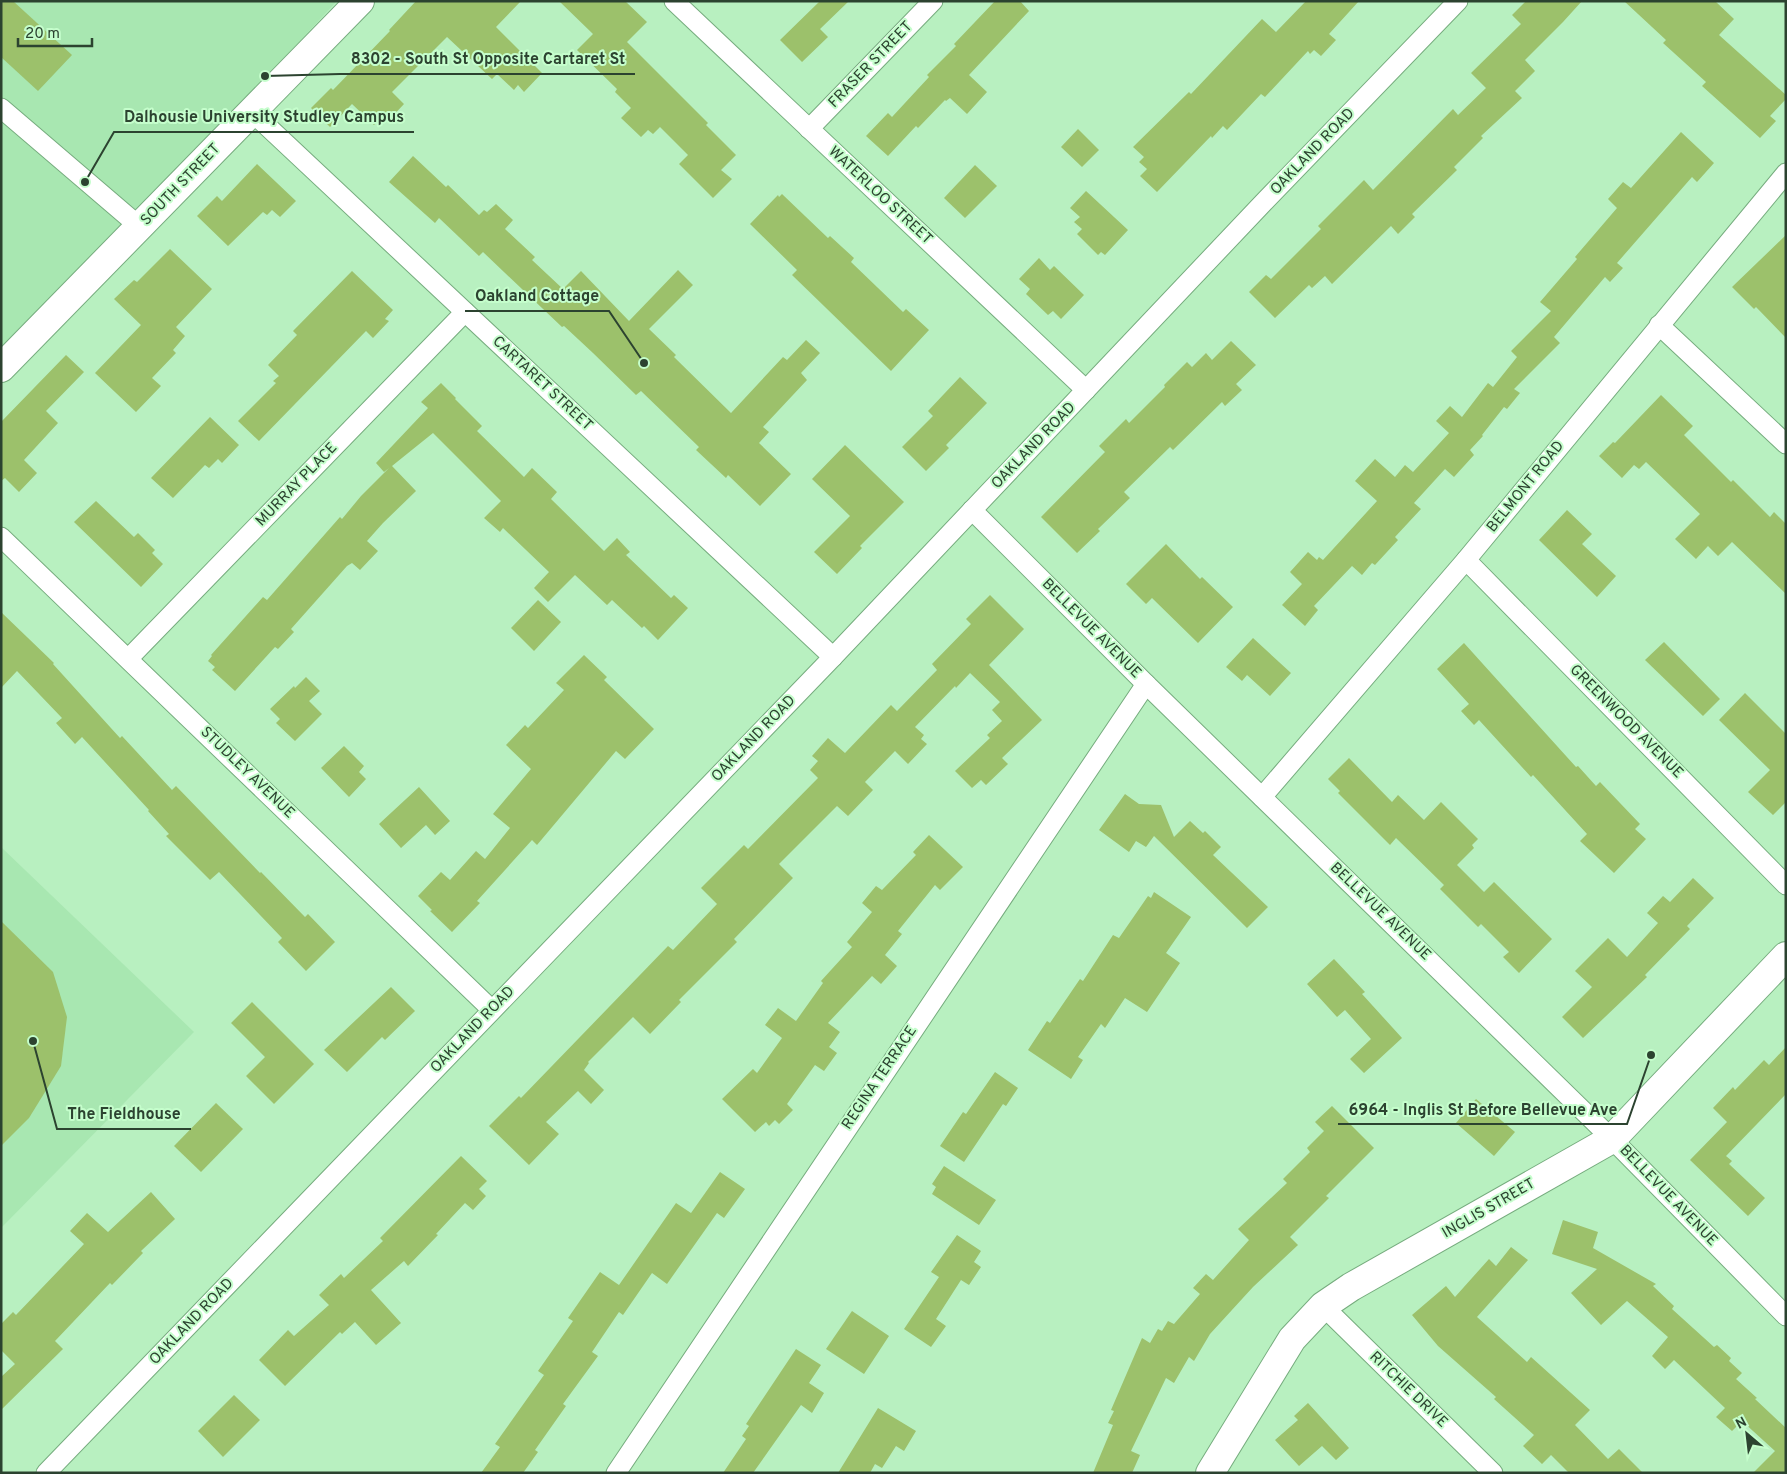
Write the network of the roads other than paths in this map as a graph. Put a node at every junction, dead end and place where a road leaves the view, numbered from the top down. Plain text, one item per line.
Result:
1 (360, 1) edge
2 (674, 1) edge
3 (933, 1) edge
4 (1458, 1) edge
5 (1, 108) edge
6 (252, 112) junction
7 (809, 129) junction
8 (1786, 173) edge
9 (140, 227) junction
10 (465, 312) junction
11 (1659, 325) junction
12 (1, 368) edge
13 (1086, 390) junction
14 (1786, 444) edge
15 (972, 510) junction
16 (1, 537) edge
17 (1466, 560) junction
18 (833, 656) junction
19 (129, 658) junction
20 (1146, 684) junction
21 (1262, 797) junction
22 (1786, 885) edge
23 (1786, 956) edge
24 (492, 1010) junction
25 (1612, 1139) junction
26 (1323, 1306) junction
27 (1786, 1316) edge
28 (46, 1473) edge
29 (616, 1473) edge
30 (1210, 1473) edge
31 (1493, 1473) edge

1 - 6 street, SOUTH STREET
2 - 7 street, WATERLOO STREET
3 - 7 street, FRASER STREET
4 - 13 street, OAKLAND ROAD
5 - 9 street
6 - 9 street, SOUTH STREET
6 - 10 street, CARTARET STREET
7 - 13 street, WATERLOO STREET
8 - 11 street, BELMONT ROAD
9 - 12 street, SOUTH STREET
10 - 18 street, CARTARET STREET
10 - 19 street, MURRAY PLACE
11 - 14 street
11 - 17 street, BELMONT ROAD
13 - 15 street, OAKLAND ROAD
15 - 18 street, OAKLAND ROAD
15 - 20 street, BELLEVUE AVENUE
16 - 19 street, STUDLEY AVENUE
17 - 21 street, BELMONT ROAD
17 - 22 street, GREENWOOD AVENUE
18 - 24 street, OAKLAND ROAD
19 - 24 street, STUDLEY AVENUE
20 - 21 street, BELLEVUE AVENUE
20 - 29 street, REGINA TERRACE
21 - 25 street, BELLEVUE AVENUE
23 - 25 street, INGLIS STREET
24 - 28 street, OAKLAND ROAD
25 - 26 street, INGLIS STREET
25 - 27 street, BELLEVUE AVENUE
26 - 30 street, INGLIS STREET
26 - 31 street, RITCHIE DRIVE

